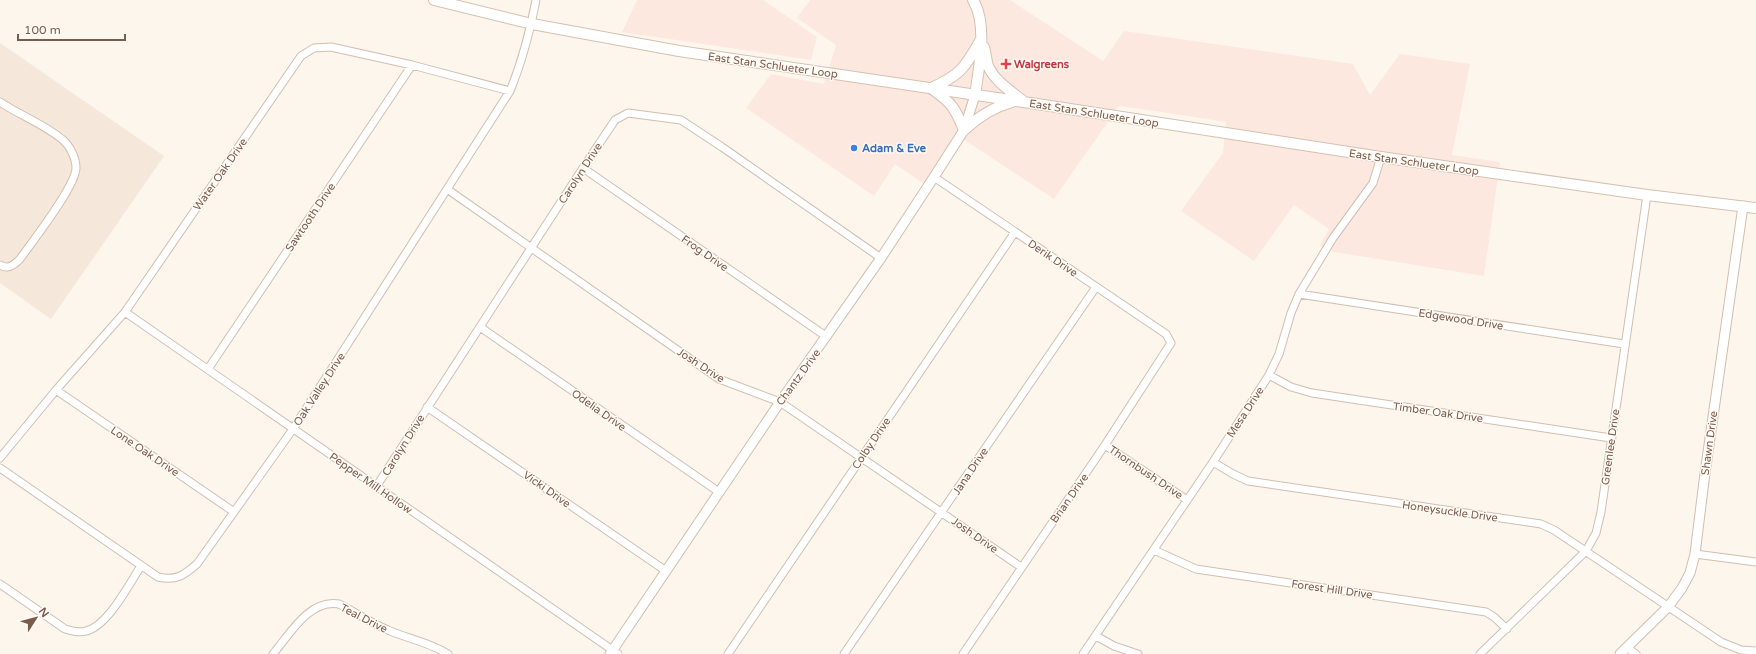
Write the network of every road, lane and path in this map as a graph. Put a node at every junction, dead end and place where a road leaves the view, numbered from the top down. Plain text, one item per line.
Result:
1 (434, 0) edge
2 (536, 0) edge
3 (973, 0) edge
4 (532, 24) junction
5 (981, 40) junction
6 (412, 65) junction
7 (930, 88) junction
8 (510, 91) junction
9 (975, 95) junction
10 (1021, 101) junction
11 (0, 102) edge
12 (964, 130) junction
13 (1382, 157) junction
14 (583, 168) junction
15 (934, 176) junction
16 (448, 189) junction
17 (1647, 195) junction
18 (1743, 206) junction
19 (1756, 208) edge
20 (1015, 232) junction
21 (531, 249) junction
22 (881, 258) junction
23 (0, 265) edge
24 (1096, 287) junction
25 (1299, 294) junction
26 (125, 312) junction
27 (480, 327) junction
28 (827, 337) junction
29 (1171, 340) joint
30 (1624, 344) junction
31 (208, 369) junction
32 (1269, 375) junction
33 (56, 390) junction
34 (780, 402) junction
35 (427, 407) junction
36 (293, 429) junction
37 (1611, 438) junction
38 (1105, 445) junction
39 (0, 458) edge
40 (861, 458) junction
41 (1213, 462) junction
42 (0, 468) edge
43 (376, 487) junction
44 (718, 492) junction
45 (1187, 500) junction
46 (234, 512) junction
47 (942, 512) junction
48 (1154, 550) junction
49 (1586, 551) junction
50 (1695, 554) junction
51 (1756, 562) edge
52 (141, 566) junction
53 (1021, 567) junction
54 (666, 571) junction
55 (0, 584) edge
56 (1668, 607) junction
57 (1507, 629) junction
58 (1096, 636) junction
59 (1624, 651) edge
60 (1756, 651) edge
61 (614, 653) edge
62 (273, 654) edge
63 (448, 654) edge
64 (728, 654) edge
65 (844, 654) edge
66 (962, 654) edge
67 (1083, 654) edge
68 (1138, 654) edge
69 (1480, 654) edge
70 (1636, 654) edge

1 - 4 main road, East Stan Schlueter Loop
2 - 4 street, Oak Valley Drive
3 - 5 main road
4 - 7 main road, East Stan Schlueter Loop
4 - 8 street, Oak Valley Drive
5 - 7 main road
5 - 9 main road
5 - 10 main road
6 - 8 street, Water Oak Drive
6 - 26 street, Water Oak Drive
6 - 31 street, Sawtooth Drive
7 - 9 main road, East Stan Schlueter Loop
7 - 12 main road
8 - 16 street, Oak Valley Drive
9 - 10 main road, East Stan Schlueter Loop
9 - 12 street, Chantz Drive
10 - 12 main road
10 - 13 main road, East Stan Schlueter Loop
11 - 23 street
12 - 15 street, Chantz Drive
13 - 17 main road, East Stan Schlueter Loop
13 - 25 street, Mesa Drive
14 - 21 street, Carolyn Drive
14 - 22 street, Carolyn Drive
14 - 28 street, Frog Drive
15 - 20 street, Derik Drive
15 - 22 street, Chantz Drive
16 - 21 street, Josh Drive
16 - 36 street, Oak Valley Drive
17 - 18 main road, East Stan Schlueter Loop
17 - 30 street, Greenlee Drive
18 - 19 main road, East Stan Schlueter Loop
18 - 50 street, Shawn Drive
20 - 24 street, Derik Drive
20 - 40 street, Colby Drive
21 - 27 street, Carolyn Drive
21 - 34 street, Josh Drive
22 - 28 street, Chantz Drive
24 - 29 street, Derik Drive
24 - 47 street, Jana Drive
25 - 30 street, Edgewood Drive
25 - 32 street, Mesa Drive
26 - 31 street, Pepper Mill Hollow
26 - 33 street, Water Oak Drive
27 - 35 street, Carolyn Drive
27 - 44 street, Odelia Drive
28 - 34 street, Chantz Drive
29 - 38 street, Brian Drive
30 - 37 street, Greenlee Drive
31 - 36 street, Pepper Mill Hollow
32 - 37 street, Timber Oak Drive
32 - 41 street, Mesa Drive
33 - 39 street, Water Oak Drive
33 - 46 street, Lone Oak Drive
34 - 40 street, Josh Drive
34 - 44 street, Chantz Drive
35 - 43 street, Carolyn Drive
35 - 54 street, Vicki Drive
36 - 43 street, Pepper Mill Hollow
36 - 46 street, Oak Valley Drive
37 - 49 street, Greenlee Drive
38 - 45 street, Thornbush Drive
38 - 53 street, Brian Drive
40 - 47 street, Josh Drive
40 - 64 street, Colby Drive
41 - 45 street, Mesa Drive
41 - 49 street, Honeysuckle Drive
42 - 52 street, Oak Valley Drive
43 - 61 street, Pepper Mill Hollow
44 - 54 street, Chantz Drive
45 - 48 street, Mesa Drive
46 - 52 street, Oak Valley Drive
47 - 53 street, Josh Drive
47 - 65 street, Jana Drive
48 - 57 street, Forest Hill Drive
48 - 58 street, Mesa Drive
49 - 56 street, Honeysuckle Drive
49 - 57 street, Greenlee Drive
50 - 51 street
50 - 56 street, Shawn Drive
52 - 55 street
53 - 66 street, Brian Drive
54 - 61 street, Chantz Drive
56 - 59 street, Shawn Drive
56 - 60 street, Honeysuckle Drive
57 - 69 street, Greenlee Drive
58 - 67 street, Mesa Drive
58 - 68 street
59 - 70 street
62 - 63 street, Teal Drive

